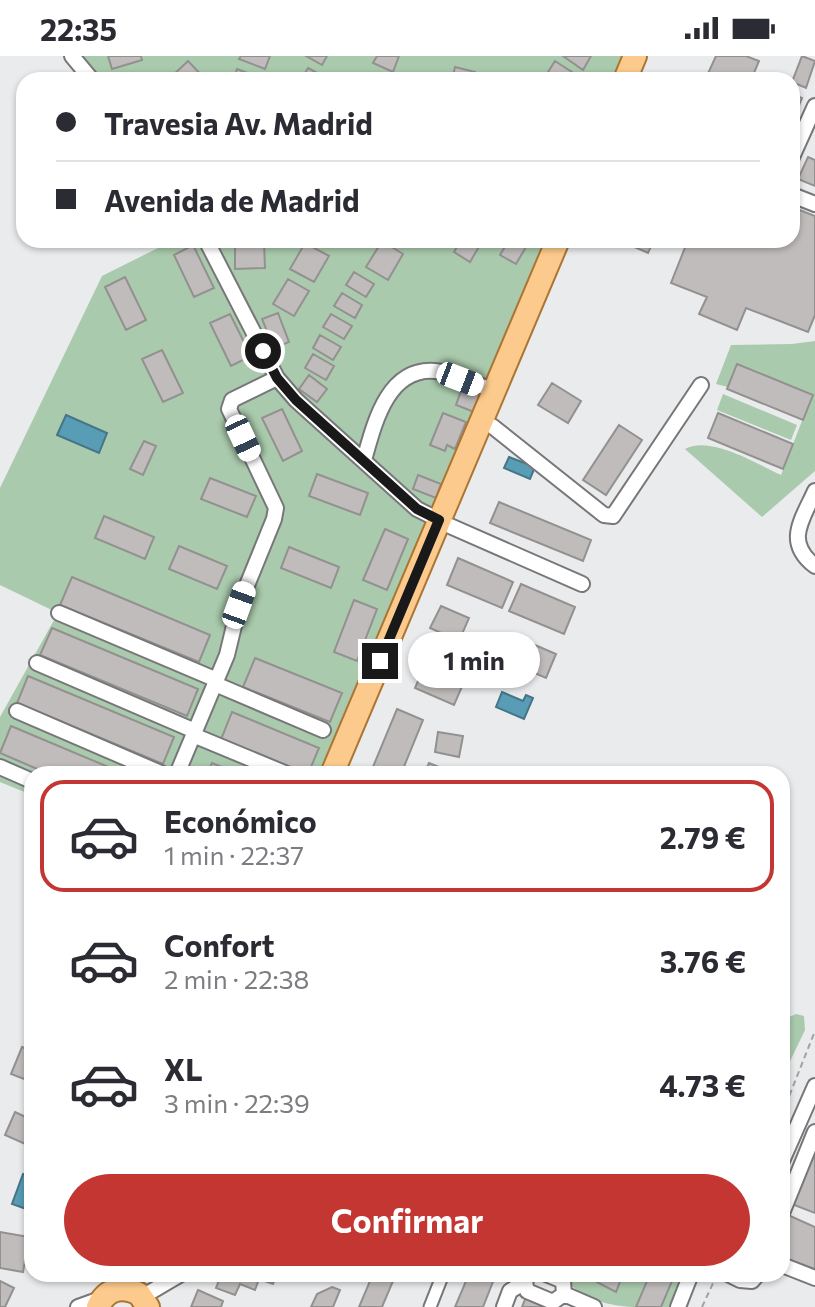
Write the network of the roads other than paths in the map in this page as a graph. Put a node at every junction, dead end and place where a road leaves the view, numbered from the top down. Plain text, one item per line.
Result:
1 (72, 56) edge
2 (85, 72) edge
3 (815, 106) edge
4 (800, 139) edge
5 (210, 248) edge
6 (555, 248) edge
7 (568, 248) edge
8 (277, 378) junction
9 (701, 385) dead end
10 (494, 391) junction
11 (492, 426) junction
12 (364, 460) junction
13 (815, 491) edge
14 (445, 523) junction
15 (815, 566) edge
16 (582, 584) dead end
17 (59, 613) dead end
18 (37, 663) dead end
19 (216, 682) junction
20 (17, 711) dead end
21 (323, 730) dead end
22 (194, 733) junction
23 (144, 766) edge
24 (180, 766) edge
25 (269, 766) edge
26 (336, 766) edge
27 (349, 766) edge
28 (0, 767) edge
29 (24, 778) edge
30 (815, 1086) edge
31 (790, 1123) edge
32 (790, 1127) edge
33 (814, 1134) edge
34 (790, 1193) edge
35 (790, 1268) edge
36 (815, 1278) edge
37 (161, 1282) edge
38 (440, 1282) edge
39 (522, 1282) edge
40 (527, 1282) edge
41 (563, 1282) edge
42 (688, 1282) edge
43 (128, 1294) edge
44 (564, 1294) junction
45 (78, 1307) edge
46 (430, 1307) edge
47 (504, 1307) edge
48 (594, 1307) edge
49 (678, 1307) edge

1 - 2 street
3 - 4 street
5 - 8 street
6 - 10 main road
7 - 11 main road
8 - 12 street
8 - 19 street
9 - 11 street
10 - 12 street
10 - 14 main road
11 - 14 main road
12 - 14 street
13 - 15 street
14 - 16 street
14 - 26 main road
14 - 27 main road
17 - 19 street
18 - 22 street
19 - 21 street
19 - 22 street
20 - 23 street
22 - 24 street
22 - 25 street
28 - 29 street
30 - 31 street
32 - 33 street
33 - 34 street
35 - 36 street
37 - 43 street
38 - 46 street
39 - 47 street
40 - 44 street
41 - 44 street
42 - 49 street
43 - 45 street
44 - 48 street

